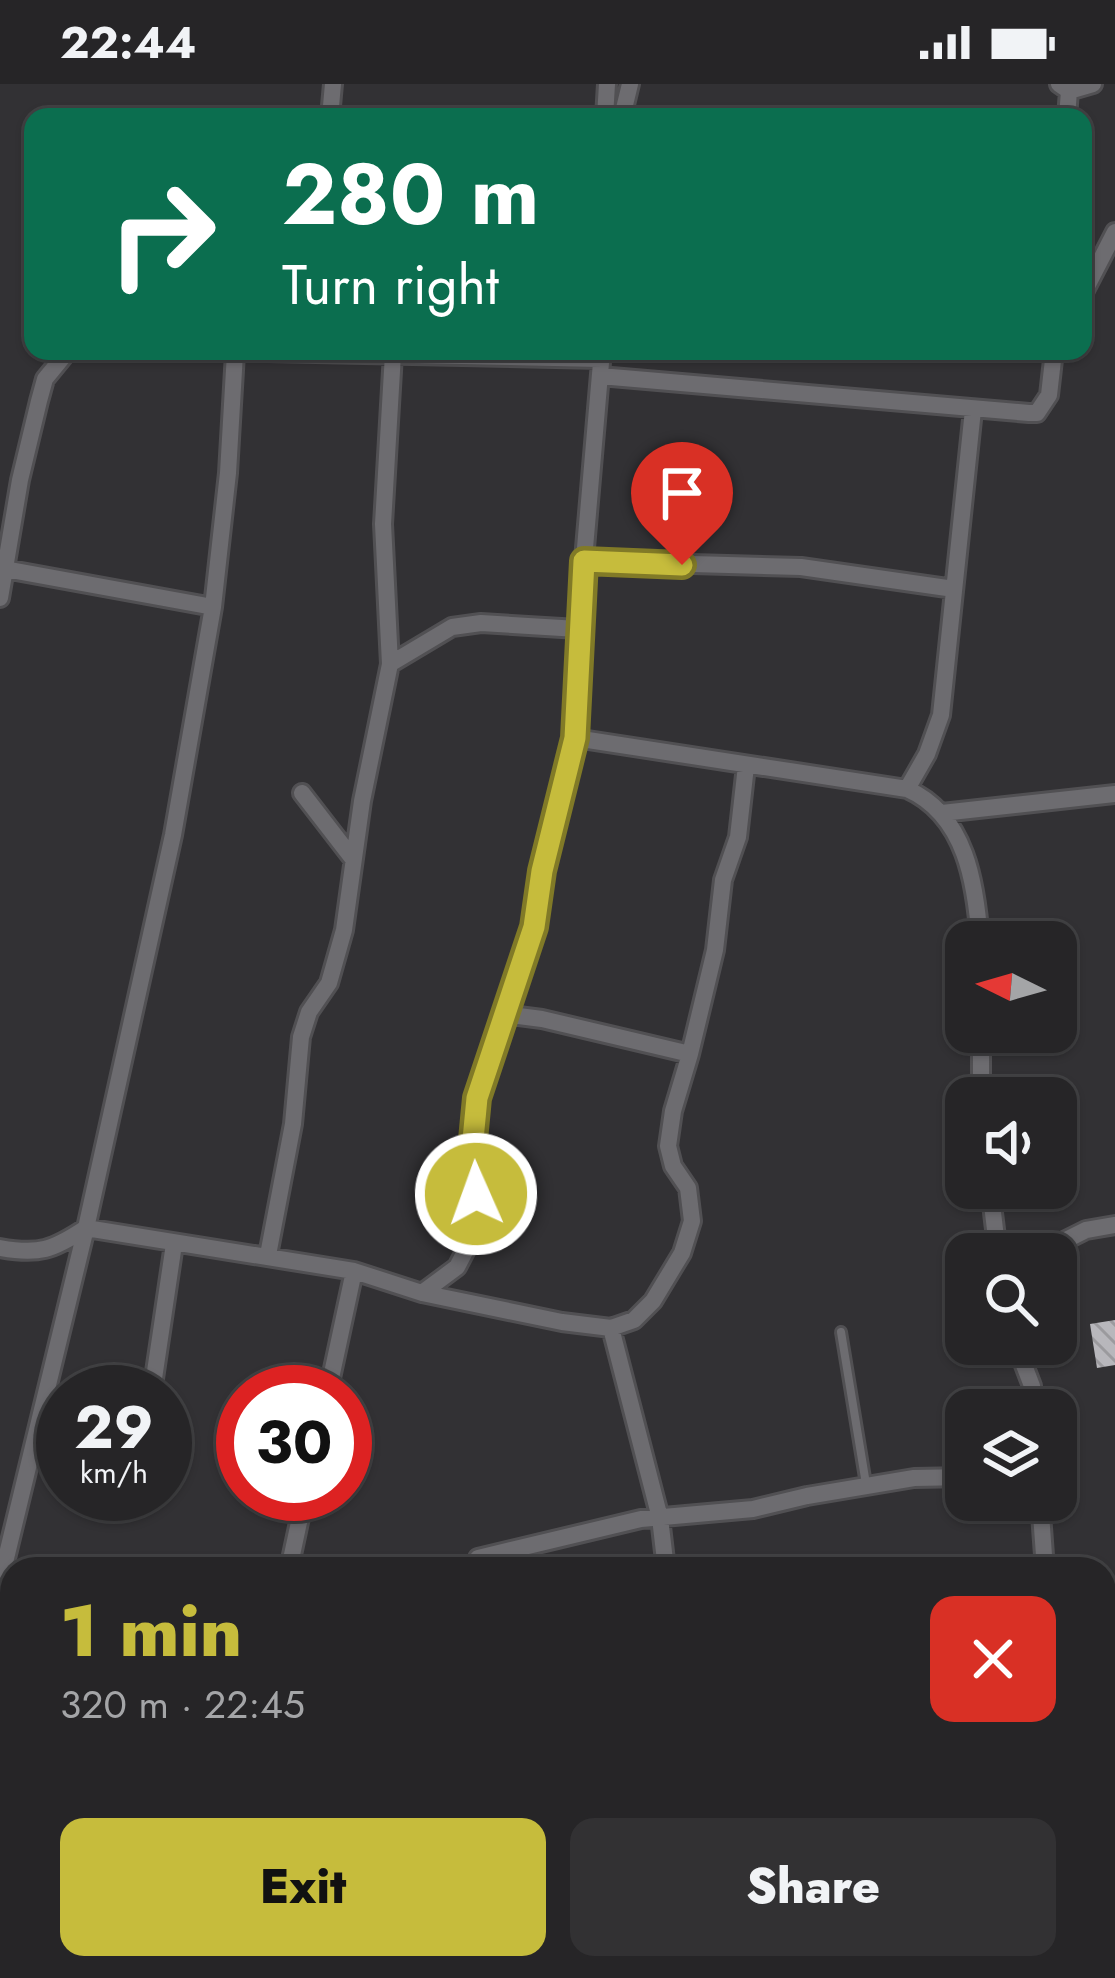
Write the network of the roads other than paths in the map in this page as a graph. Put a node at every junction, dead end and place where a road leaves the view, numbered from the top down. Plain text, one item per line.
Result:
1 (1093, 84) edge
2 (1064, 88) edge
3 (1115, 232) edge
4 (1092, 277) edge
5 (61, 360) edge
6 (235, 360) edge
7 (393, 360) edge
8 (549, 360) edge
9 (1053, 360) edge
10 (601, 362) edge
11 (973, 410) junction
12 (0, 475) edge
13 (20, 480) junction
14 (584, 561) junction
15 (5, 569) junction
16 (954, 589) junction
17 (0, 598) edge
18 (213, 607) junction
19 (578, 629) junction
20 (390, 664) junction
21 (575, 738) junction
22 (927, 754) junction
23 (746, 766) junction
24 (907, 789) junction
25 (302, 793) dead end
26 (1115, 794) edge
27 (936, 806) junction
28 (352, 860) junction
29 (979, 921) edge
30 (503, 1014) junction
31 (690, 1054) junction
32 (1115, 1226) edge
33 (86, 1228) junction
34 (1077, 1234) edge
35 (174, 1244) junction
36 (0, 1248) edge
37 (268, 1255) junction
38 (354, 1271) junction
39 (422, 1293) junction
40 (611, 1328) junction
41 (841, 1333) dead end
42 (156, 1365) edge
43 (334, 1365) edge
44 (945, 1477) edge
45 (866, 1485) junction
46 (660, 1518) junction
47 (299, 1521) edge
48 (1042, 1521) edge
49 (5, 1545) edge
50 (292, 1557) edge
51 (482, 1557) edge
52 (665, 1557) edge
53 (1044, 1557) edge

1 - 2 street
3 - 4 street
5 - 13 street
6 - 18 street
7 - 20 street
8 - 10 street
9 - 11 street
10 - 11 street
10 - 14 street
11 - 16 street
12 - 13 street
13 - 15 street
14 - 16 street
14 - 19 street
15 - 17 street
15 - 18 street
16 - 22 street
18 - 33 street
19 - 20 street
19 - 21 street
20 - 28 street
21 - 23 street
21 - 30 street
22 - 24 street
22 - 27 street
23 - 24 street
23 - 31 street
24 - 27 street
25 - 28 street
26 - 27 street
27 - 29 street
28 - 37 street
30 - 31 street
30 - 39 street
31 - 40 street
32 - 34 street
33 - 35 street
33 - 36 street
33 - 49 street
35 - 37 street
35 - 42 street
37 - 38 street
38 - 39 street
38 - 43 street
39 - 40 street
40 - 46 street
41 - 45 lane
44 - 45 street
45 - 46 street
46 - 51 street
46 - 52 street
47 - 50 street
48 - 53 street

